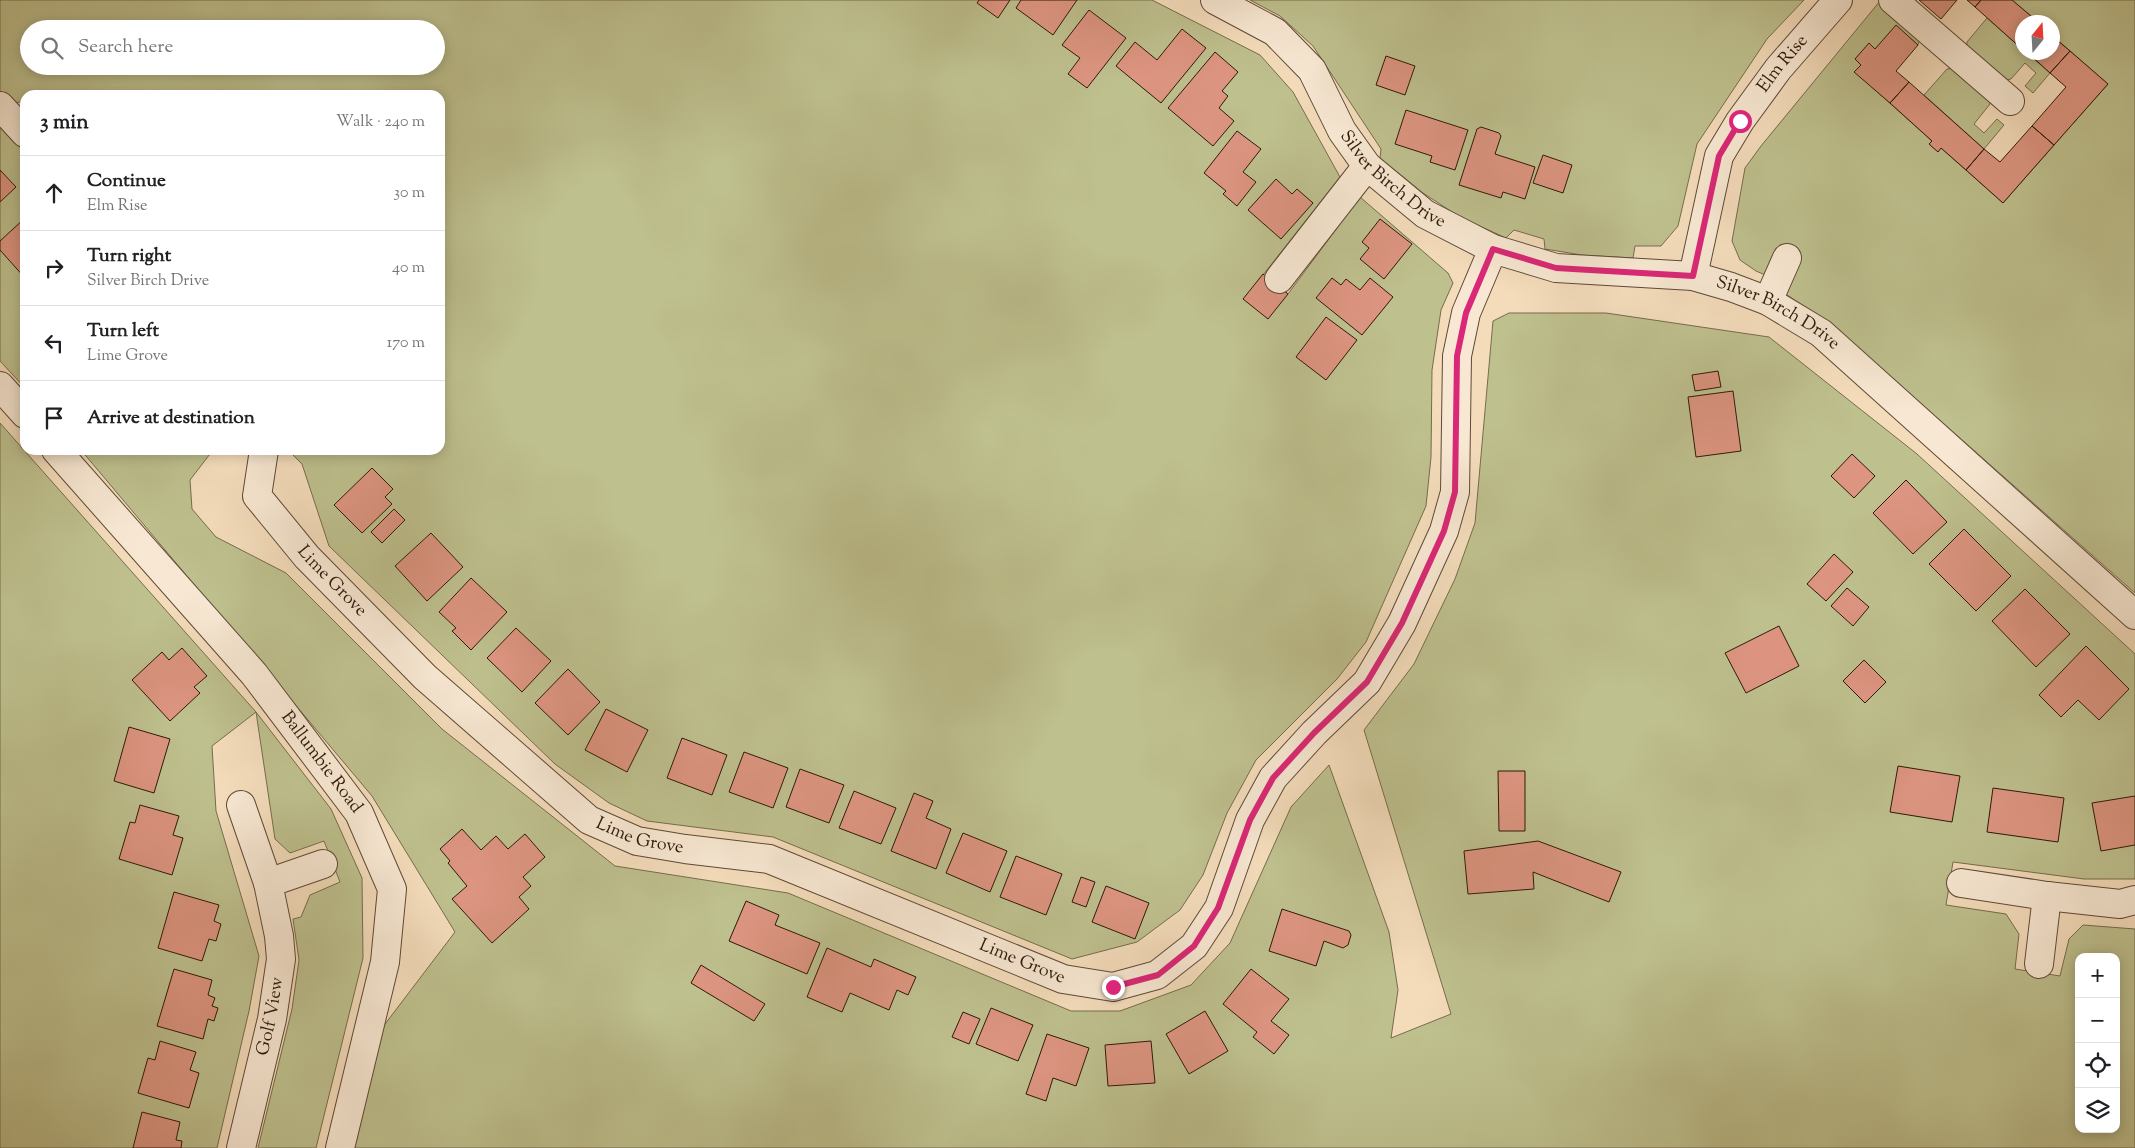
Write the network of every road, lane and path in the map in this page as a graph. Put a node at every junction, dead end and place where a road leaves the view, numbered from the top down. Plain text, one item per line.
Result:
1 (1215, 0) edge
2 (1838, 0) edge
3 (1893, 0) edge
4 (2010, 101) dead end
5 (0, 106) edge
6 (20, 128) edge
7 (1367, 166) junction
8 (1493, 249) junction
9 (1788, 258) dead end
10 (1693, 276) junction
11 (1279, 279) dead end
12 (1768, 301) junction
13 (0, 386) edge
14 (20, 408) edge
15 (60, 455) edge
16 (263, 455) edge
17 (2135, 614) edge
18 (241, 804) dead end
19 (323, 864) dead end
20 (268, 883) junction
21 (1962, 883) dead end
22 (2047, 896) junction
23 (2135, 900) edge
24 (2039, 964) dead end
25 (241, 1148) edge
26 (340, 1148) edge

1 - 7 street, Silver Birch Drive
2 - 10 street, Elm Rise
3 - 4 street
5 - 6 street
7 - 8 street, Silver Birch Drive
7 - 11 street
8 - 10 street, Silver Birch Drive
8 - 16 street, Lime Grove
9 - 12 street
10 - 12 street, Silver Birch Drive
12 - 17 street, Silver Birch Drive
13 - 14 street
15 - 26 street, Ballumbie Road
18 - 20 street, Golf View
19 - 20 street
20 - 25 street, Golf View
21 - 22 street
22 - 23 street
22 - 24 street

